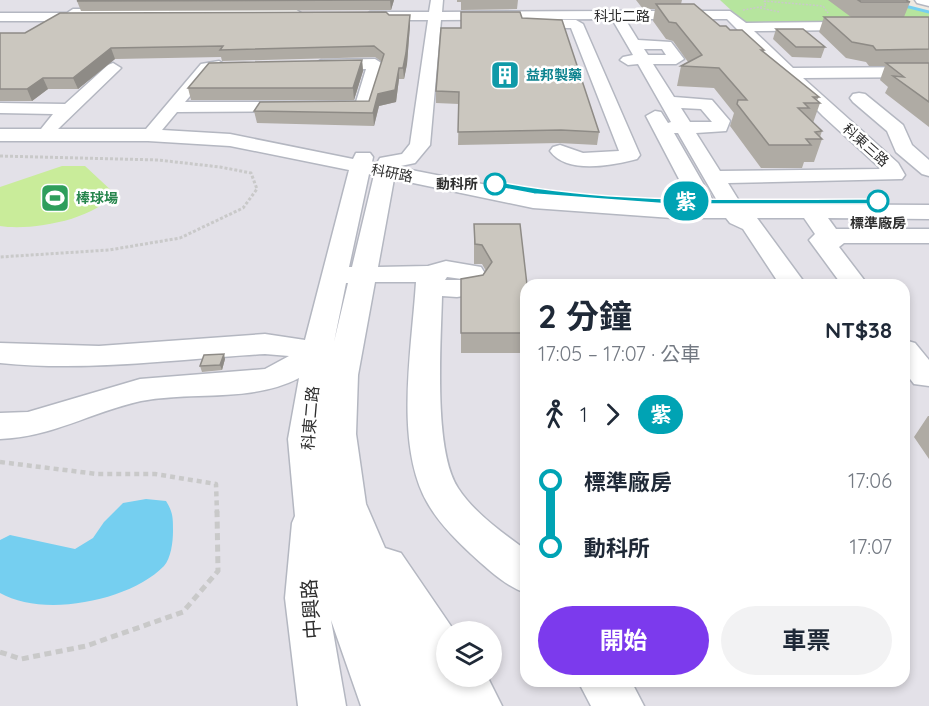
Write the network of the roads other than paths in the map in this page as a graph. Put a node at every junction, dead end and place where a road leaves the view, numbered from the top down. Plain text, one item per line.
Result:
1 (78, 0) edge
2 (223, 0) edge
3 (921, 0) edge
4 (929, 2) edge
5 (34, 4) dead end
6 (468, 4) dead end
7 (549, 4) dead end
8 (533, 8) junction
9 (436, 10) edge
10 (571, 13) junction
11 (6, 14) edge
12 (307, 15) edge
13 (354, 15) edge
14 (608, 15) junction
15 (716, 15) edge
16 (546, 24) edge
17 (929, 25) edge
18 (804, 32) junction
19 (788, 39) edge
20 (634, 44) junction
21 (808, 57) edge
22 (625, 60) junction
23 (644, 60) junction
24 (876, 67) edge
25 (113, 68) dead end
26 (309, 72) edge
27 (929, 72) edge
28 (233, 73) edge
29 (789, 73) junction
30 (859, 98) dead end
31 (669, 102) junction
32 (173, 107) junction
33 (0, 108) edge
34 (69, 109) junction
35 (0, 128) edge
36 (49, 128) junction
37 (154, 128) junction
38 (662, 128) junction
39 (685, 129) junction
40 (0, 135) edge
41 (560, 151) dead end
42 (374, 164) junction
43 (929, 170) edge
44 (714, 177) junction
45 (929, 201) edge
46 (704, 206) junction
47 (732, 206) junction
48 (810, 211) junction
49 (929, 212) edge
50 (829, 236) junction
51 (929, 236) edge
52 (348, 275) junction
53 (789, 279) edge
54 (850, 279) edge
55 (0, 353) edge
56 (131, 354) junction
57 (331, 355) junction
58 (910, 357) edge
59 (925, 376) dead end
60 (112, 400) junction
61 (0, 426) edge
62 (329, 508) junction
63 (520, 573) edge
64 (436, 645) edge
65 (466, 687) edge
66 (606, 687) edge
67 (322, 706) edge
68 (385, 706) edge
69 (430, 706) edge
70 (478, 706) edge
71 (620, 706) edge

1 - 2 street
3 - 4 street
5 - 11 street
6 - 8 street
7 - 8 street
8 - 9 street, 科北二路
8 - 10 street, 科北二路
9 - 13 street, 科北二路
9 - 14 street, 科北二路
9 - 42 street
10 - 14 street, 科北二路
10 - 15 street
11 - 12 street
14 - 15 street, 科北二路
14 - 15 street, 科北二路
14 - 20 street
14 - 22 street
15 - 18 street
15 - 29 street, 科東三路
16 - 41 street
17 - 18 street
18 - 19 street
20 - 23 street
20 - 23 street
21 - 24 street
22 - 23 street
22 - 38 street
23 - 31 street
25 - 34 street
26 - 32 street
27 - 29 street
28 - 32 street
29 - 44 street, 科東三路
30 - 43 street
31 - 39 street
31 - 39 street
32 - 37 street
33 - 34 street
34 - 36 street
35 - 36 street, 科研路
36 - 37 street, 科研路
37 - 42 street, 科研路
38 - 39 street
38 - 46 street
39 - 44 street
40 - 42 street, 科研路
42 - 46 street, 科研路
42 - 52 street, 科東二路
44 - 47 street
45 - 47 street, 科研路
46 - 47 street, 科研路
47 - 48 street, 科研路
47 - 53 street
48 - 49 street, 科研路
48 - 50 street
50 - 51 street
50 - 54 street
52 - 57 street, 科東二路
52 - 63 street
55 - 56 street
56 - 57 street
56 - 60 street
57 - 60 street
57 - 62 street, 科東二路
58 - 59 street
60 - 61 street
62 - 64 street
62 - 67 street, 中興路
62 - 68 street, 科東二路
62 - 69 street, 科東二路
65 - 70 street
66 - 71 street

